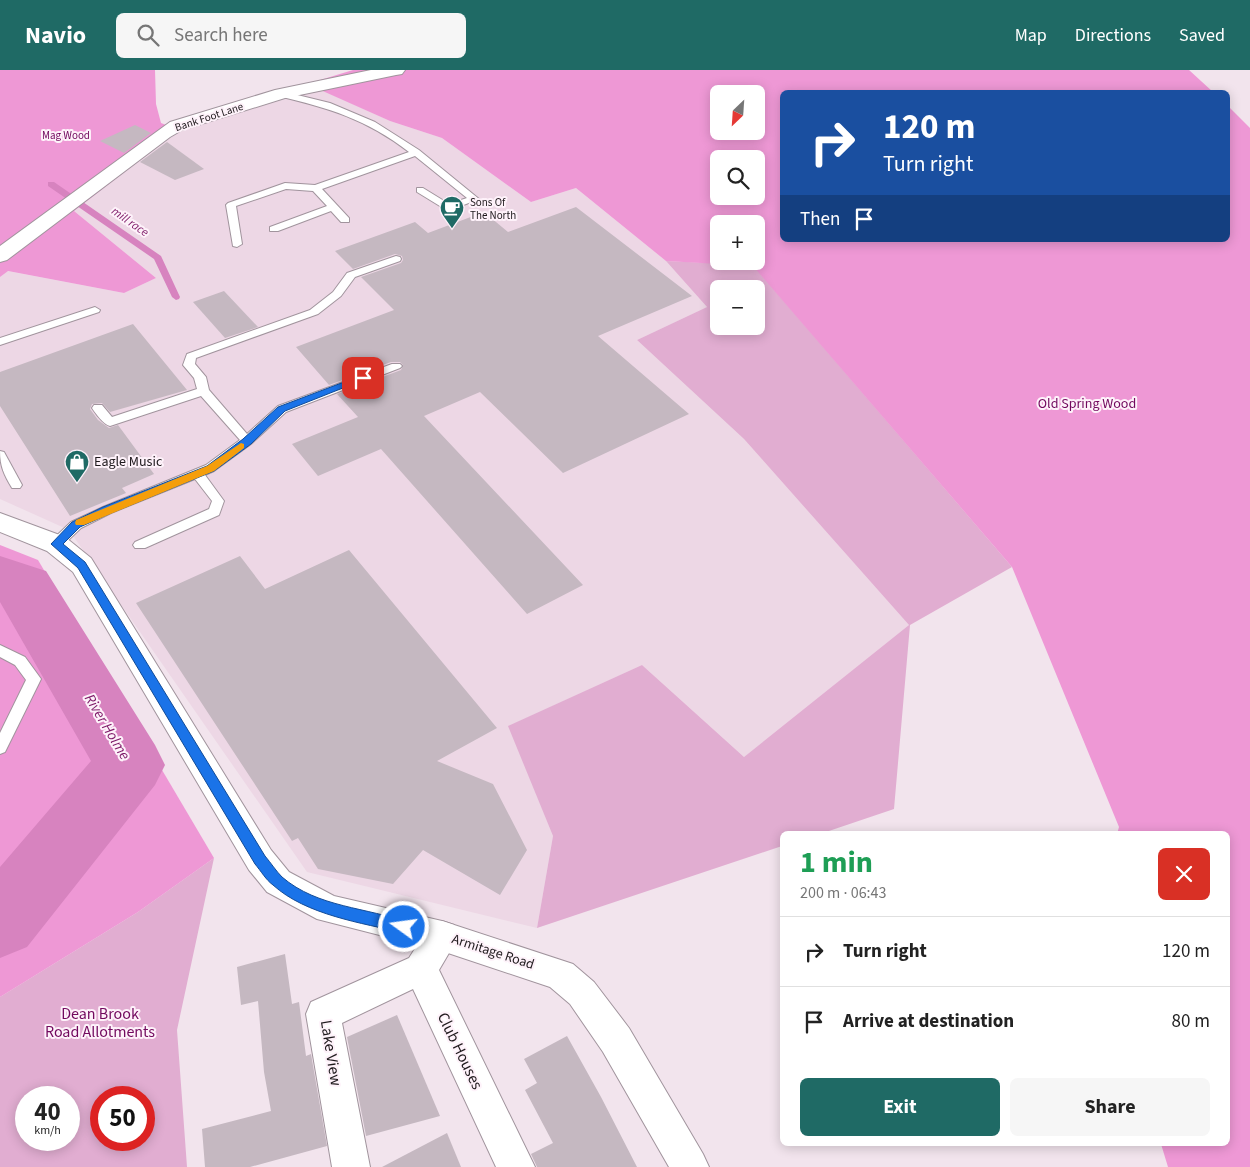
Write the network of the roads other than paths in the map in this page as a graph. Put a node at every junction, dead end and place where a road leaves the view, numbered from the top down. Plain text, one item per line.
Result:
1 (396, 70) edge
2 (281, 94) junction
3 (416, 152) junction
4 (316, 188) junction
5 (420, 190) dead end
6 (333, 207) junction
7 (345, 220) dead end
8 (274, 229) dead end
9 (237, 244) dead end
10 (0, 256) edge
11 (396, 259) dead end
12 (95, 310) dead end
13 (0, 342) edge
14 (396, 366) dead end
15 (204, 391) junction
16 (98, 408) dead end
17 (247, 441) junction
18 (0, 455) edge
19 (198, 473) junction
20 (16, 484) dead end
21 (0, 522) edge
22 (56, 544) junction
23 (140, 545) dead end
24 (0, 650) edge
25 (0, 748) edge
26 (442, 936) junction
27 (421, 970) junction
28 (351, 1167) edge
29 (516, 1167) edge
30 (690, 1167) edge

1 - 2 street, Bank Foot Lane
2 - 3 lane
2 - 10 street, Bank Foot Lane
3 - 4 lane
3 - 5 lane
4 - 6 lane
4 - 9 lane
6 - 7 lane
6 - 8 lane
11 - 15 lane
12 - 13 lane
14 - 17 lane
15 - 16 lane
15 - 17 lane
17 - 19 lane
18 - 20 lane
19 - 22 lane
19 - 23 lane
21 - 22 street, Armitage Road
22 - 26 street, Armitage Road
24 - 25 lane
26 - 27 street
26 - 30 street, Armitage Road
27 - 28 street, Lake View
27 - 29 street, Club Houses

